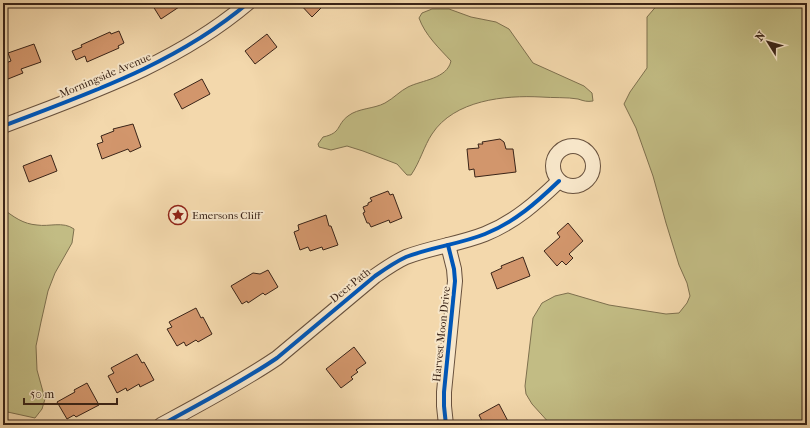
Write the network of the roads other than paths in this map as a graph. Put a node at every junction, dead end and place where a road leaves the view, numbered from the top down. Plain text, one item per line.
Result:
1 (248, 3) edge
2 (3, 126) edge
3 (559, 181) dead end
4 (448, 245) junction
5 (161, 425) edge
6 (446, 425) edge

1 - 2 street, Morningside Avenue
3 - 4 street, Deer Path
4 - 5 street, Deer Path
4 - 6 street, Harvest Moon Drive

